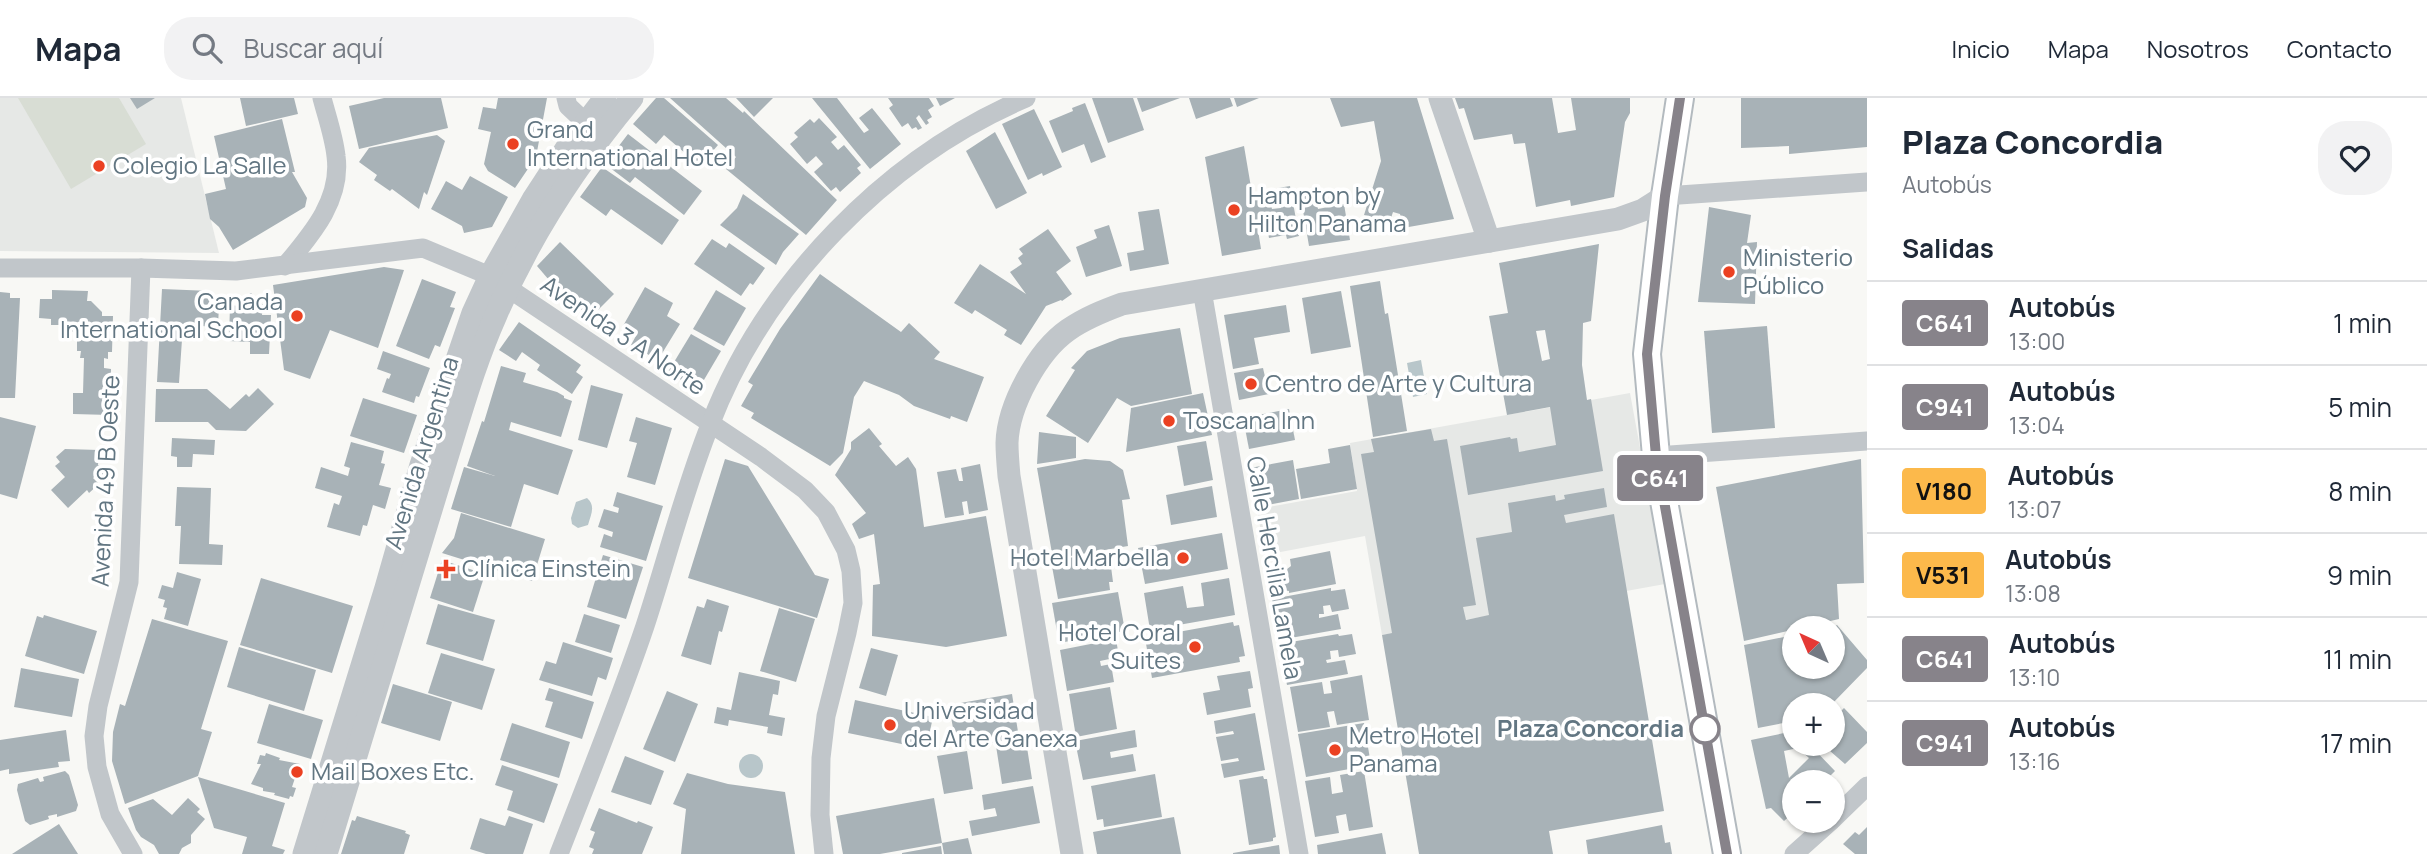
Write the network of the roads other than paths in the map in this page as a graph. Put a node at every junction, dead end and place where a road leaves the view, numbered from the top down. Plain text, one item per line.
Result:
1 (322, 98) edge
2 (566, 98) edge
3 (605, 98) edge
4 (632, 98) edge
5 (1026, 98) edge
6 (1440, 98) edge
7 (1680, 98) edge
8 (584, 136) junction
9 (1867, 182) edge
10 (1665, 196) junction
11 (312, 233) junction
12 (1489, 241) junction
13 (323, 260) junction
14 (285, 266) junction
15 (0, 268) edge
16 (141, 268) junction
17 (499, 282) junction
18 (1202, 290) junction
19 (710, 424) junction
20 (1867, 441) edge
21 (1656, 456) junction
22 (396, 591) junction
23 (1867, 786) edge
24 (1845, 807) edge
25 (1818, 833) edge
26 (1821, 833) edge
27 (1730, 852) edge
28 (132, 854) edge
29 (304, 854) edge
30 (326, 854) edge
31 (559, 854) edge
32 (824, 854) edge
33 (1072, 854) edge
34 (1299, 854) edge
35 (1794, 854) edge
36 (1814, 854) edge

1 - 11 street
2 - 8 street
3 - 8 street, Avenida Argentina
4 - 8 street, Avenida Argentina
5 - 19 street
6 - 12 street
7 - 10 main road
8 - 17 street, Avenida Argentina
9 - 10 street
10 - 12 street
10 - 21 main road
11 - 13 street
11 - 14 street
12 - 18 street
13 - 14 street
13 - 17 street, Avenida 3 A Norte
14 - 16 street
15 - 16 street
16 - 28 street, Avenida 49 B Oeste
17 - 19 street, Avenida 3 A Norte
17 - 22 street, Avenida Argentina
18 - 33 street
18 - 34 street, Calle Hercilia Lamela
19 - 31 street
19 - 32 street, Avenida 3 A Norte
20 - 21 street
21 - 27 main road
22 - 29 street, Avenida Argentina
22 - 30 street, Avenida Argentina
23 - 24 street
25 - 35 street
26 - 36 street

